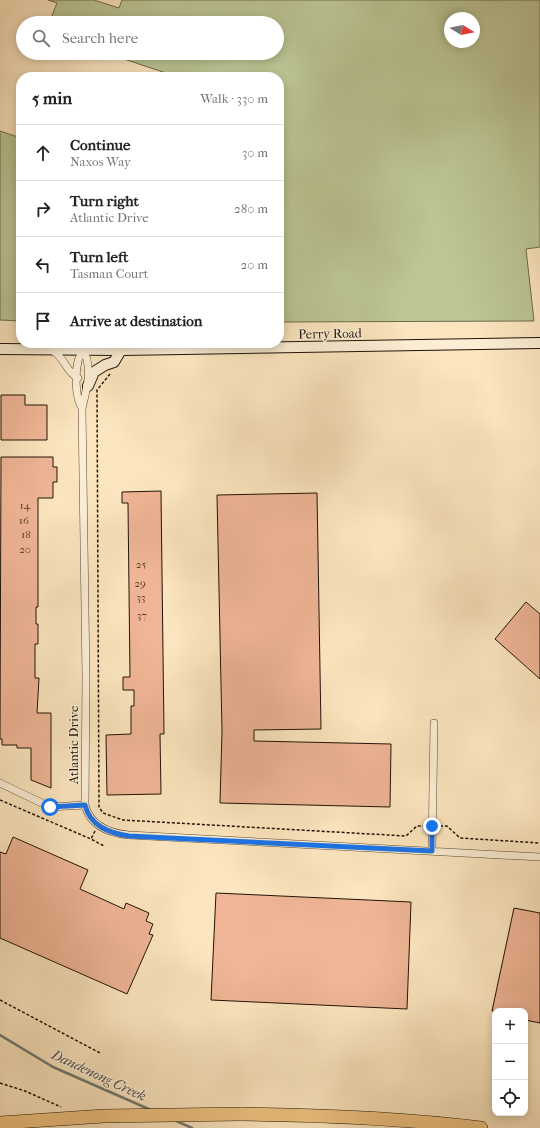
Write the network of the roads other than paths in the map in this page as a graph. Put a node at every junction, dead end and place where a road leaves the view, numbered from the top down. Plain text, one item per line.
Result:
1 (540, 343) edge
2 (284, 347) edge
3 (241, 348) edge
4 (0, 349) edge
5 (50, 349) junction
6 (84, 349) junction
7 (121, 350) junction
8 (78, 378) junction
9 (88, 386) junction
10 (82, 408) junction
11 (434, 723) dead end
12 (0, 783) edge
13 (85, 805) junction
14 (432, 851) junction
15 (540, 857) edge
16 (0, 1123) edge
17 (482, 1128) edge

1 - 2 main road, Perry Road
3 - 7 main road, Perry Road
4 - 5 main road, Perry Road
5 - 6 main road, Perry Road
5 - 8 street
6 - 7 main road, Perry Road
6 - 8 street, Atlantic Drive
6 - 9 street, Atlantic Drive
7 - 9 main road
8 - 10 street, Atlantic Drive
9 - 10 street, Atlantic Drive
10 - 13 street, Atlantic Drive
11 - 14 street
12 - 13 street
13 - 14 street, Atlantic Drive
14 - 15 street, Atlantic Drive
16 - 17 highway, bridge

